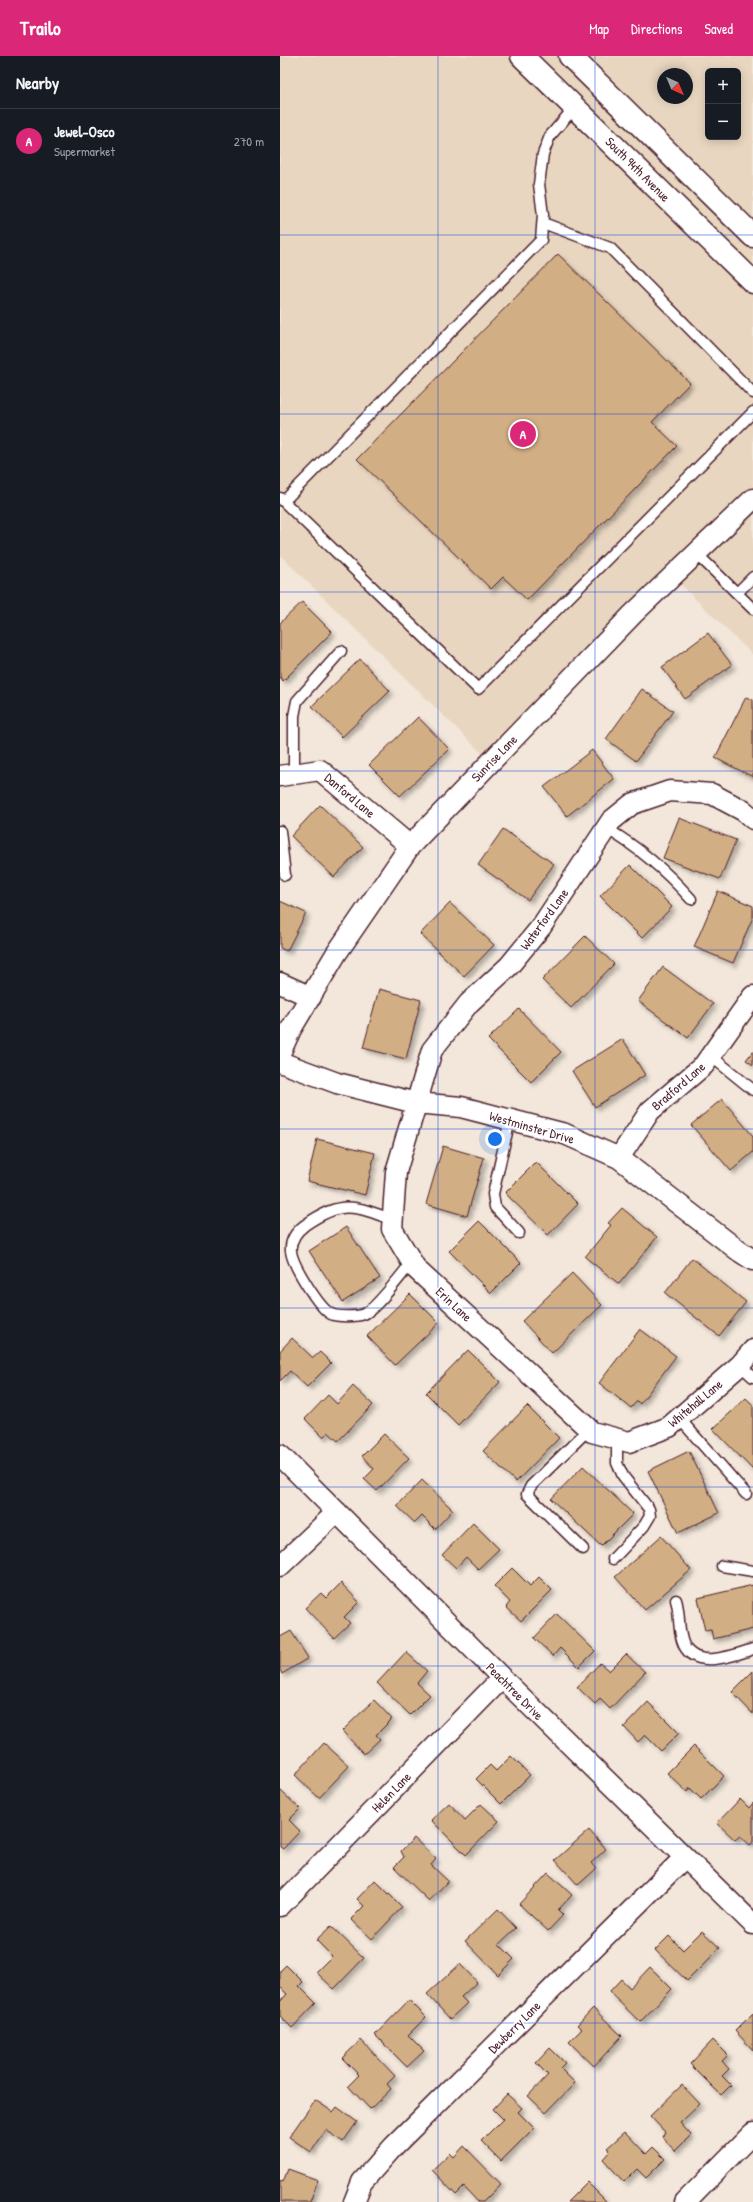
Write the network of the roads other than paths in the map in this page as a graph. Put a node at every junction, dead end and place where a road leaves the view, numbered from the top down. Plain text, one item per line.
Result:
1 (522, 56) edge
2 (570, 56) edge
3 (575, 107) junction
4 (543, 223) junction
5 (753, 236) edge
6 (753, 282) edge
7 (753, 393) edge
8 (753, 412) edge
9 (753, 499) edge
10 (282, 500) edge
11 (696, 553) junction
12 (753, 577) edge
13 (737, 593) junction
14 (753, 609) edge
15 (341, 651) dead end
16 (287, 775) edge
17 (753, 819) edge
18 (606, 829) junction
19 (280, 831) edge
20 (410, 846) junction
21 (285, 875) dead end
22 (691, 899) dead end
23 (280, 983) edge
24 (753, 996) edge
25 (310, 997) junction
26 (280, 1053) edge
27 (711, 1056) junction
28 (280, 1062) edge
29 (753, 1090) edge
30 (416, 1103) junction
31 (510, 1119) junction
32 (619, 1158) junction
33 (393, 1220) junction
34 (519, 1233) dead end
35 (753, 1260) edge
36 (412, 1262) junction
37 (753, 1350) edge
38 (747, 1371) edge
39 (679, 1418) junction
40 (589, 1429) junction
41 (623, 1441) junction
42 (280, 1456) edge
43 (746, 1494) dead end
44 (337, 1512) junction
45 (582, 1549) dead end
46 (613, 1558) dead end
47 (280, 1566) edge
48 (722, 1566) dead end
49 (753, 1571) edge
50 (676, 1600) dead end
51 (753, 1649) edge
52 (502, 1678) junction
53 (684, 1858) junction
54 (280, 1906) edge
55 (753, 1924) edge
56 (753, 2133) edge
57 (354, 2202) edge
58 (685, 2202) edge

1 - 3 street, South 94th Avenue
2 - 5 street
3 - 4 lane
3 - 6 street, South 94th Avenue
4 - 7 lane
4 - 10 lane
8 - 10 lane
9 - 11 street, Sunrise Lane
11 - 13 lane
11 - 20 street, Sunrise Lane
12 - 13 lane
13 - 14 lane
15 - 16 lane
16 - 20 street, Danford Lane
17 - 18 street, Waterford Lane
18 - 22 lane
18 - 30 street, Waterford Lane
19 - 21 lane
20 - 25 street, Sunrise Lane
23 - 25 street
24 - 27 street, Bradford Lane
25 - 26 street, Sunrise Lane
27 - 29 lane
27 - 32 street, Bradford Lane
28 - 30 street, Westminster Drive
30 - 31 street, Westminster Drive
30 - 33 street, Erin Lane
31 - 32 street, Westminster Drive
31 - 34 lane
32 - 35 street, Westminster Drive
33 - 36 street, Erin Lane
33 - 36 lane
36 - 40 street, Erin Lane
37 - 38 street, Whitehall Lane
38 - 39 street, Whitehall Lane
39 - 41 street, Whitehall Lane
39 - 43 lane
40 - 41 street, Erin Lane
40 - 45 lane
41 - 46 lane
42 - 44 street, Peachtree Drive
44 - 47 street
44 - 52 street, Peachtree Drive
48 - 49 lane
50 - 51 lane
52 - 53 street, Peachtree Drive
52 - 54 street, Helen Lane
53 - 55 street, Peachtree Drive
53 - 57 street, Dewberry Lane
56 - 58 street

